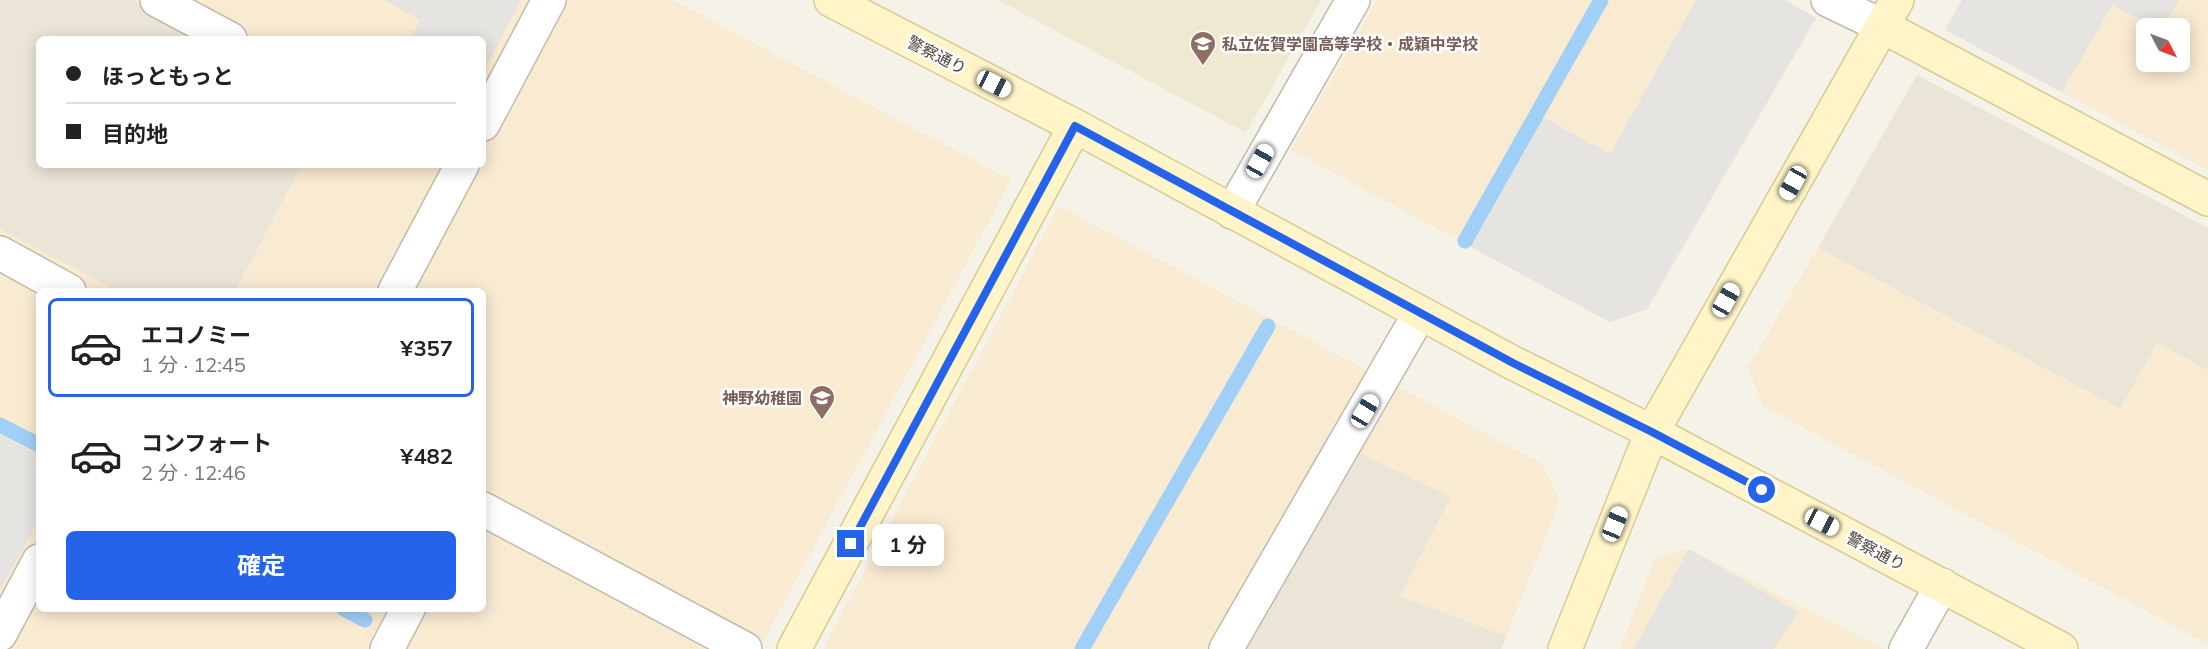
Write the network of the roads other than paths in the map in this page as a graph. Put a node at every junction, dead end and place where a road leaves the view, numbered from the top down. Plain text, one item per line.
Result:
1 (157, 0) edge
2 (549, 0) edge
3 (831, 0) edge
4 (1353, 0) edge
5 (1828, 0) edge
6 (1890, 13) edge
7 (224, 36) edge
8 (486, 118) edge
9 (1075, 126) junction
10 (460, 168) edge
11 (2208, 199) edge
12 (1232, 212) junction
13 (0, 253) edge
14 (64, 288) edge
15 (397, 288) edge
16 (1420, 313) junction
17 (1652, 432) junction
18 (486, 512) edge
19 (36, 567) edge
20 (1942, 585) junction
21 (406, 612) edge
22 (0, 634) edge
23 (387, 649) edge
24 (745, 649) edge
25 (794, 649) edge
26 (1226, 649) edge
27 (1565, 649) edge
28 (1906, 649) edge
29 (2061, 649) edge

1 - 7 street
2 - 8 street
3 - 9 street, 警察通り
4 - 12 street
5 - 6 street
6 - 11 street
6 - 17 street
9 - 12 street, 警察通り
9 - 25 street
10 - 15 street
12 - 16 street, 警察通り
13 - 14 street
16 - 17 street, 警察通り
16 - 26 street
17 - 20 street, 警察通り
17 - 27 street
18 - 24 street
19 - 22 street
20 - 28 street
20 - 29 street, 警察通り
21 - 23 street

